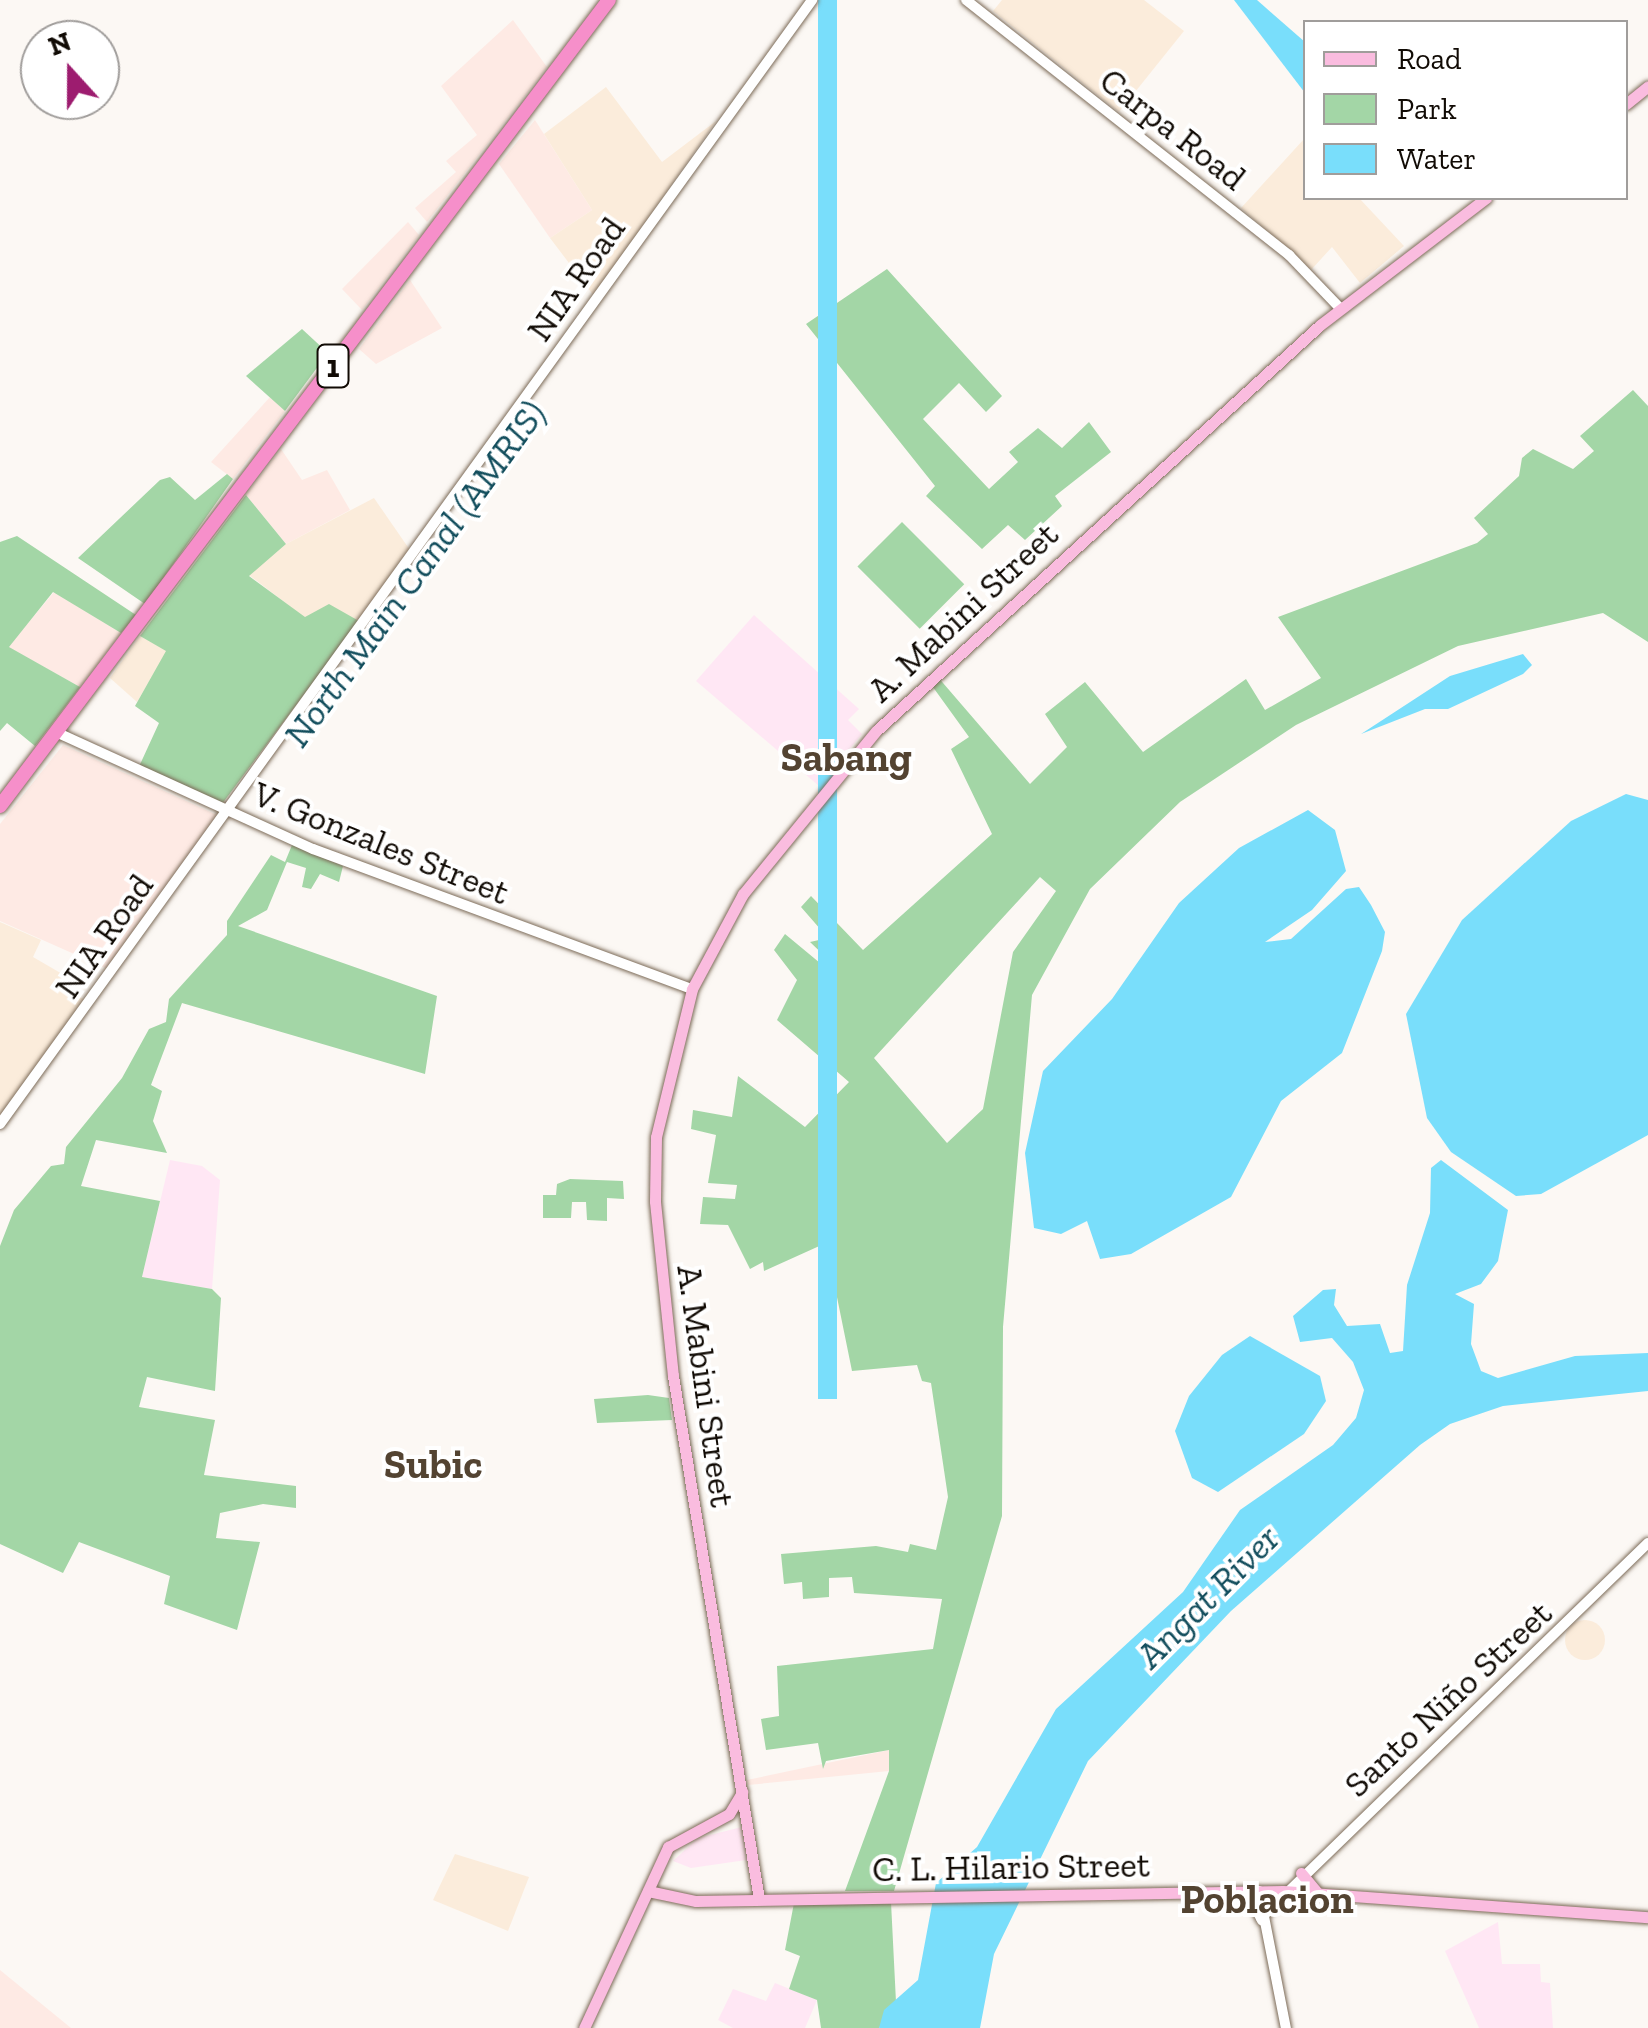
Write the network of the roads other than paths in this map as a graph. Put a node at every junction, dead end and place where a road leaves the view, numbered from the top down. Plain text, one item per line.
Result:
1 (609, 0) edge
2 (812, 0) edge
3 (966, 0) edge
4 (1648, 89) edge
5 (1629, 102) edge
6 (1483, 200) edge
7 (1340, 308) junction
8 (56, 732) junction
9 (0, 806) edge
10 (225, 811) junction
11 (692, 989) junction
12 (0, 1124) edge
13 (1648, 1543) edge
14 (742, 1790) junction
15 (1297, 1877) junction
16 (648, 1891) junction
17 (1258, 1891) junction
18 (1283, 1891) junction
19 (1318, 1893) junction
20 (759, 1899) junction
21 (1263, 1916) junction
22 (1648, 1917) edge
23 (584, 2028) edge
24 (1286, 2028) edge

1 - 8 highway, 1
2 - 10 street, NIA Road
3 - 7 street, Carpa Road
4 - 5 main road
6 - 7 main road, A. Mabini Street
7 - 11 main road, A. Mabini Street
8 - 9 highway, 1
8 - 10 street, V. Gonzales Street
10 - 11 street, V. Gonzales Street
10 - 12 street, NIA Road
11 - 14 main road, A. Mabini Street
13 - 15 street, Santo Niño Street
14 - 16 main road
14 - 20 main road, A. Mabini Street
15 - 17 main road
15 - 18 street, Santo Niño Street
15 - 19 main road
16 - 20 main road, C. L. Hilario Street
16 - 23 main road
17 - 18 main road, C. L. Hilario Street
17 - 20 main road, C. L. Hilario Street
17 - 21 street
18 - 19 main road, C. L. Hilario Street
18 - 21 street, Santo Niño Street
19 - 22 main road, C. L. Hilario Street
21 - 24 street

